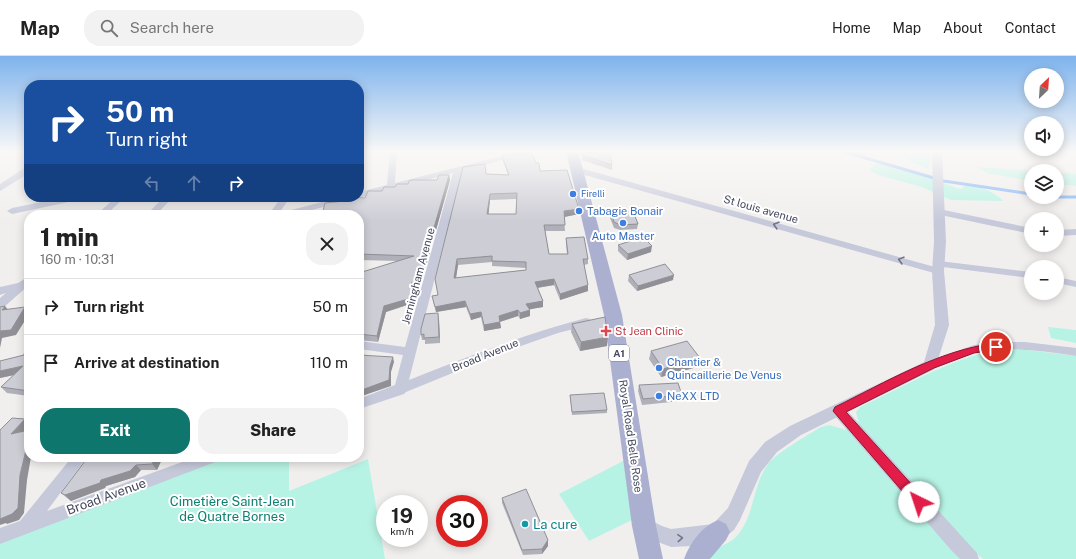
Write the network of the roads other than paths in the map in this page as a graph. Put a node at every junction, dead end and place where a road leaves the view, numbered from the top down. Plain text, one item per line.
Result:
1 (21, 174) edge
2 (391, 174) edge
3 (435, 174) edge
4 (456, 174) edge
5 (578, 174) edge
6 (593, 174) edge
7 (937, 174) edge
8 (391, 187) junction
9 (0, 188) edge
10 (364, 194) edge
11 (54, 202) edge
12 (115, 202) edge
13 (164, 202) edge
14 (328, 202) edge
15 (107, 210) edge
16 (156, 210) edge
17 (301, 210) edge
18 (12, 211) dead end
19 (939, 212) junction
20 (1024, 230) edge
21 (1076, 232) edge
22 (1064, 233) edge
23 (938, 268) junction
24 (1024, 274) edge
25 (1064, 281) edge
26 (24, 283) edge
27 (1075, 283) edge
28 (24, 284) edge
29 (0, 291) edge
30 (0, 304) edge
31 (613, 315) junction
32 (364, 346) edge
33 (410, 352) junction
34 (1076, 352) edge
35 (930, 365) junction
36 (400, 390) junction
37 (364, 402) edge
38 (839, 411) junction
39 (76, 462) edge
40 (199, 462) edge
41 (26, 526) junction
42 (644, 526) junction
43 (718, 532) junction
44 (0, 536) edge
45 (651, 559) edge
46 (696, 559) edge
47 (971, 559) edge

1 - 9 street
2 - 8 street
3 - 8 street
4 - 33 street, Jerningham Avenue
5 - 31 main road, Royal Road Belle Rose / A1
23 -> 6 street, St louis avenue
7 - 19 street
8 - 10 street
11 - 18 street
12 - 15 street
13 - 16 street
14 - 17 street
19 - 20 street
19 - 23 street
21 - 22 street
23 - 24 street, St louis avenue
23 - 35 street
25 - 27 street
26 - 29 street
28 - 30 street
31 - 36 street, Broad Avenue
31 - 42 main road, Royal Road Belle Rose / A1
32 - 33 street
33 - 36 street, Jerningham Avenue
34 - 35 street
35 - 38 street
36 - 37 street, Broad Avenue
38 - 43 street
38 - 47 street
39 - 41 street
40 - 41 street, Broad Avenue
41 - 44 street, Broad Avenue
42 -> 43 street
42 - 45 main road, Royal Road Belle Rose / A1
43 - 46 main road

